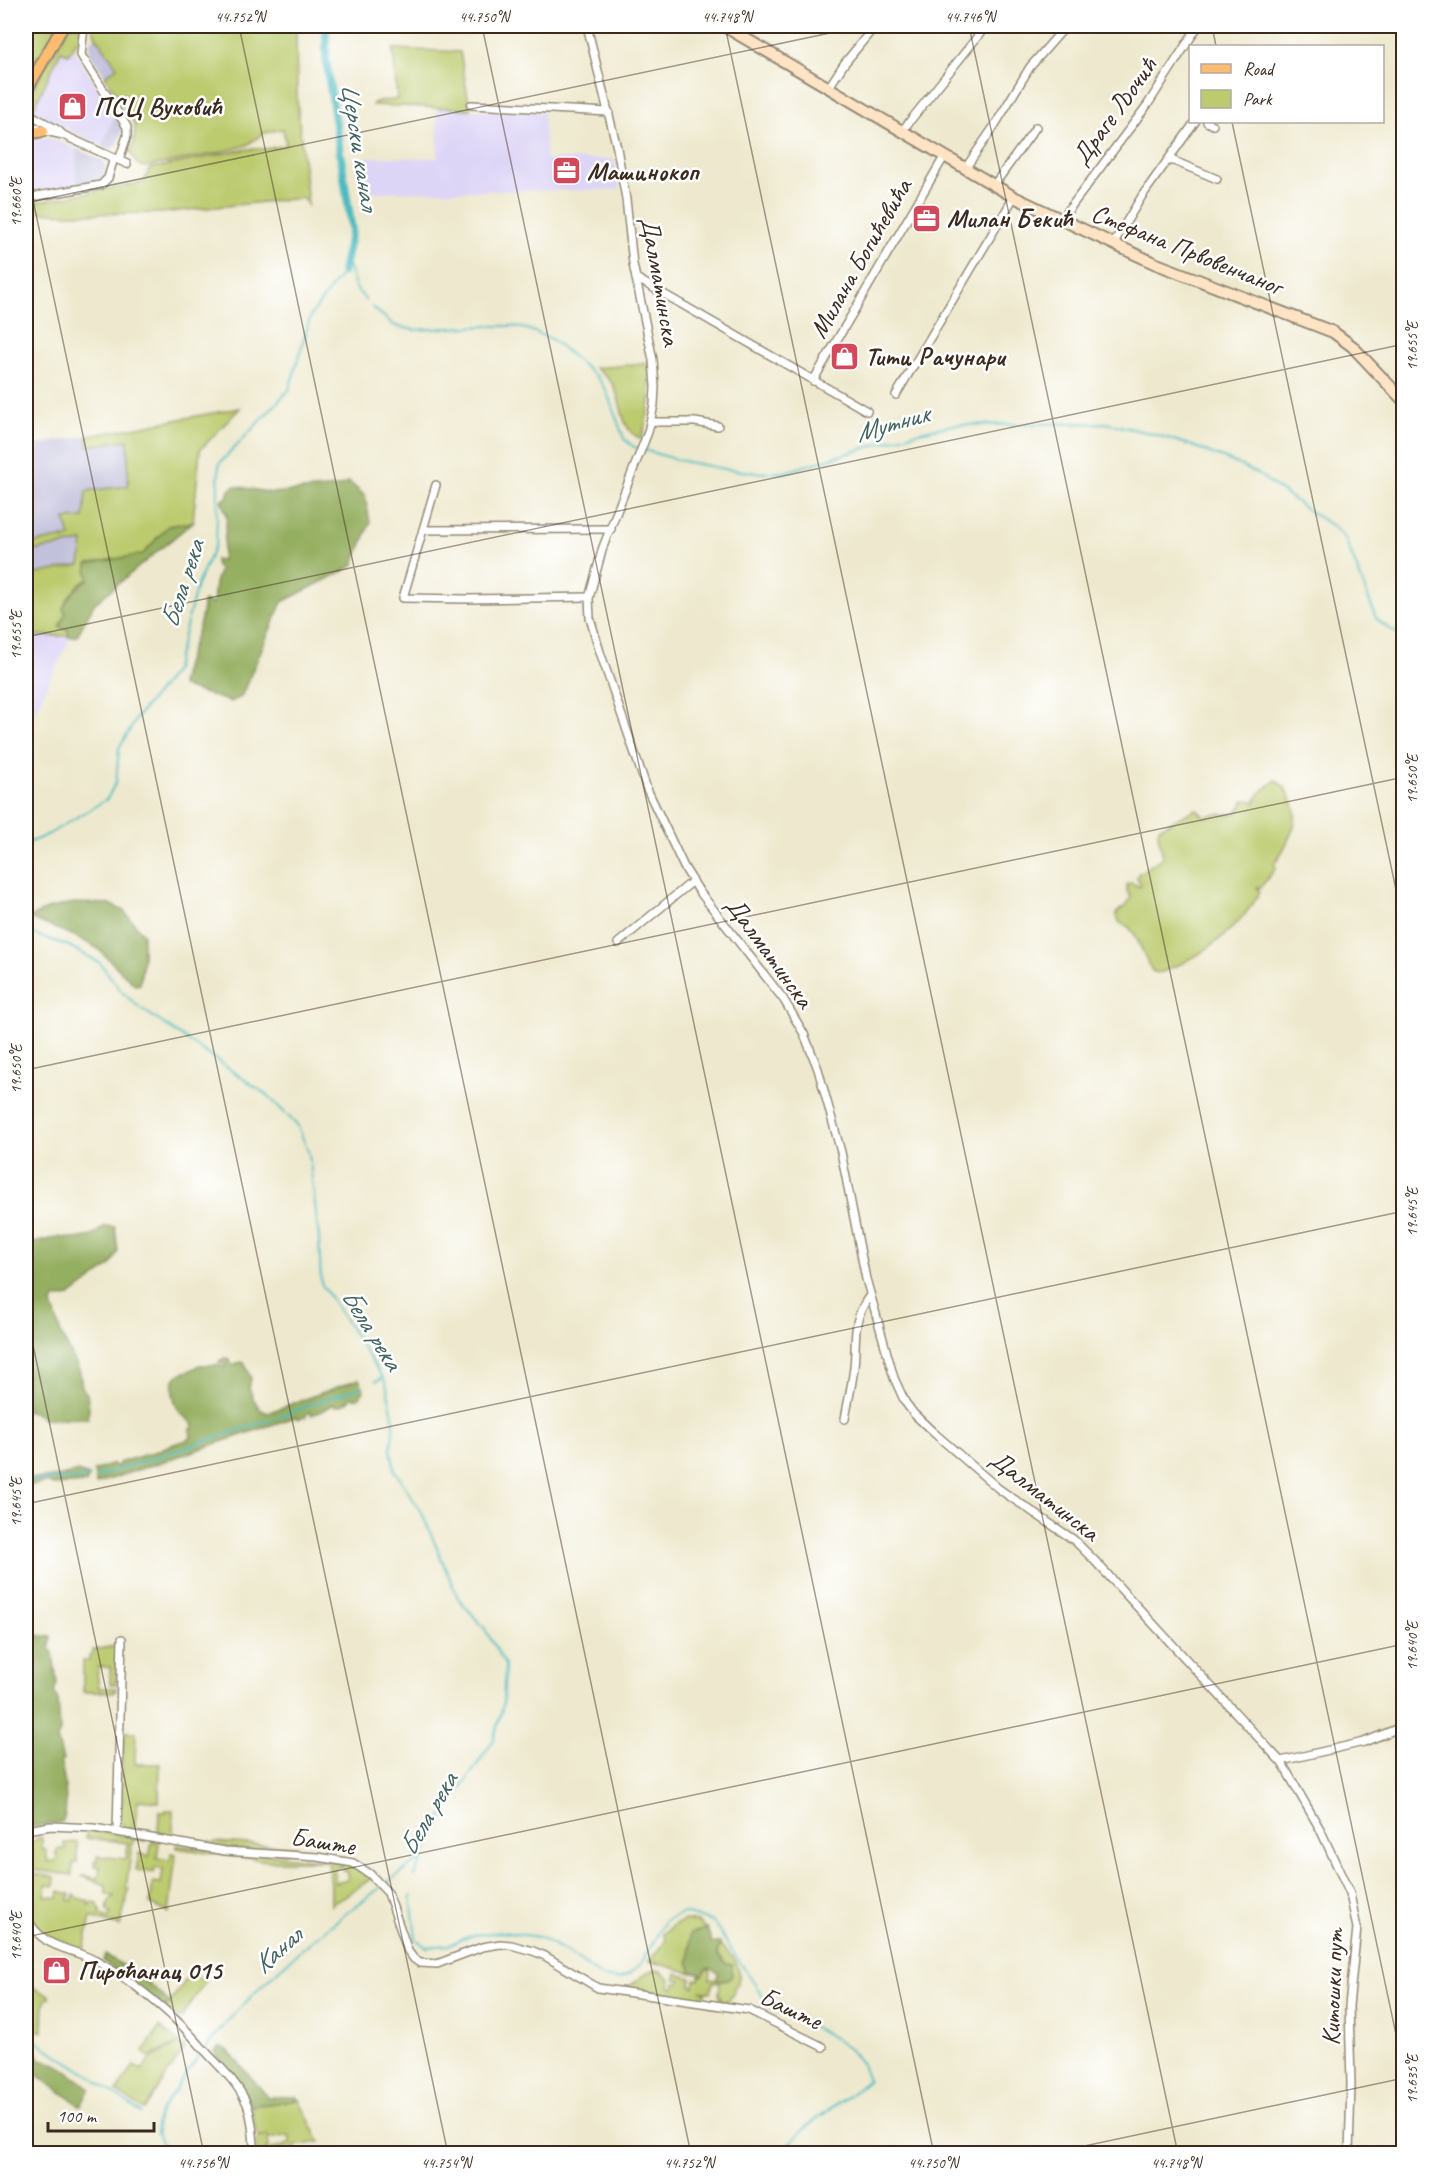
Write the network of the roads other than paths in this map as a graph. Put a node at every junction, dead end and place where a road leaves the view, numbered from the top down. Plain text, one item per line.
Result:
1 (63, 26) edge
2 (84, 26) edge
3 (588, 26) edge
4 (724, 26) edge
5 (875, 26) edge
6 (986, 26) edge
7 (1066, 26) edge
8 (1198, 26) edge
9 (40, 64) junction
10 (26, 80) edge
11 (829, 87) junction
12 (26, 91) edge
13 (471, 105) dead end
14 (26, 112) edge
15 (609, 112) junction
16 (26, 123) edge
17 (1193, 123) edge
18 (1036, 127) dead end
19 (43, 131) junction
20 (902, 132) junction
21 (26, 134) edge
22 (63, 135) junction
23 (944, 157) junction
24 (116, 159) junction
25 (1168, 160) junction
26 (127, 164) dead end
27 (965, 169) junction
28 (1217, 179) dead end
29 (994, 185) junction
30 (1014, 196) junction
31 (26, 198) edge
32 (1061, 220) junction
33 (1113, 244) junction
34 (636, 278) junction
35 (813, 381) junction
36 (896, 395) dead end
37 (1404, 401) edge
38 (867, 411) dead end
39 (650, 422) junction
40 (718, 426) dead end
41 (436, 485) dead end
42 (611, 529) junction
43 (423, 530) junction
44 (589, 597) junction
45 (693, 881) junction
46 (618, 943) dead end
47 (870, 1295) junction
48 (845, 1419) dead end
49 (122, 1639) dead end
50 (1404, 1726) edge
51 (1281, 1761) junction
52 (1320, 1829) joint
53 (26, 1830) edge
54 (117, 1831) junction
55 (26, 1917) edge
56 (823, 2047) dead end
57 (255, 2154) edge
58 (1349, 2154) edge

1 - 9 main road
2 - 24 street
3 - 15 street, Далматинска
4 - 11 street, Стефана Првовенчаног
5 - 11 street
6 - 20 street
7 - 27 street
8 - 32 street, Драге Љочић
9 - 10 main road
9 - 12 main road
11 - 20 street, Стефана Првовенчаног
13 - 15 street
14 - 22 street
15 - 34 street, Далматинска
16 - 19 street
17 - 25 street
18 - 29 street
19 - 21 main road
19 - 22 street
20 - 23 street, Стефана Првовенчаног
22 - 24 street
23 - 27 street, Стефана Првовенчаног
23 - 35 street, Милана Богићевића
24 - 26 street
24 - 31 street
25 - 28 street
25 - 33 street
27 - 29 street, Стефана Првовенчаног
29 - 30 street, Стефана Првовенчаног
30 - 32 street, Стефана Првовенчаног
30 - 36 street
32 - 33 street, Стефана Првовенчаног
33 - 37 street, Стефана Првовенчаног
34 - 35 street
34 - 39 street, Далматинска
35 - 38 street
39 - 40 street
39 - 42 street, Далматинска
41 - 43 street
42 - 43 street
42 - 44 street, Далматинска
43 - 44 street
44 - 45 street, Далматинска
45 - 46 street
45 - 47 street, Далматинска
47 - 48 street
47 - 51 street, Далматинска
49 - 54 street
50 - 51 street
51 - 52 street, Далматинска
52 - 58 street, Китошки пут
53 - 54 street, Баште
54 - 56 street, Баште
55 - 57 street

